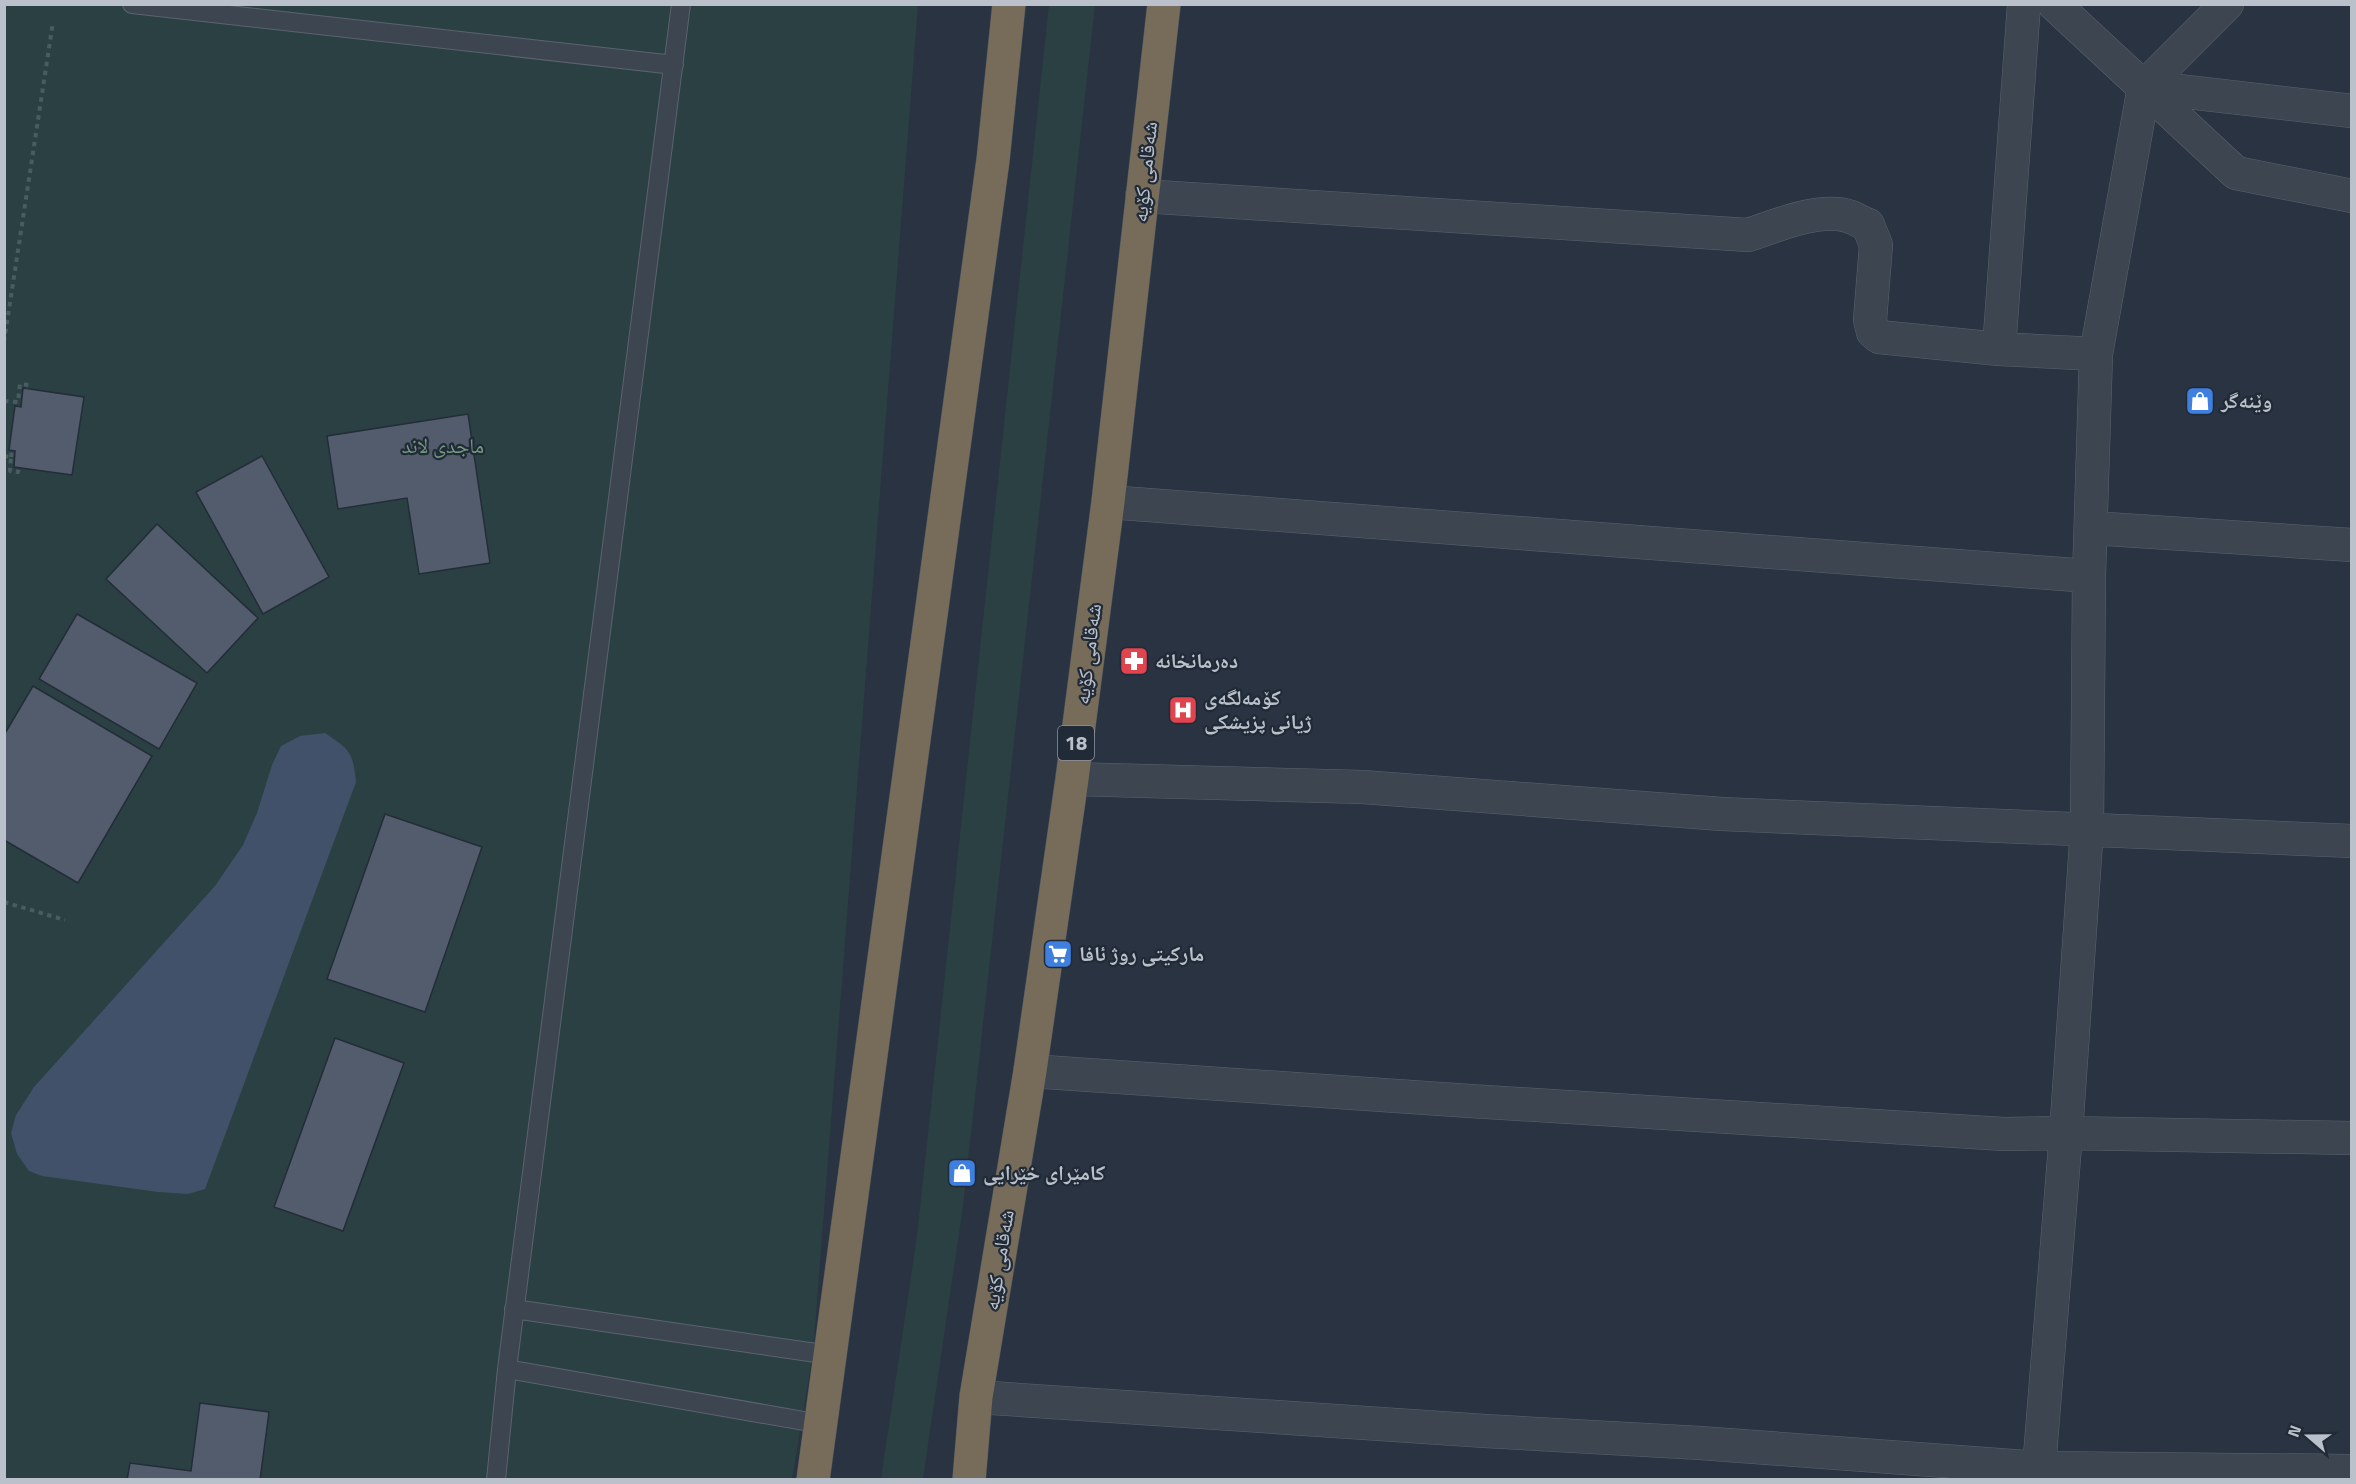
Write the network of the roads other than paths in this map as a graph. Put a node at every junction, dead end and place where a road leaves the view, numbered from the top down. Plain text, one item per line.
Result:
1 (132, 4) edge
2 (681, 4) edge
3 (1009, 4) edge
4 (1164, 4) edge
5 (2024, 4) edge
6 (2054, 4) edge
7 (2227, 4) edge
8 (674, 65) junction
9 (2144, 87) junction
10 (2352, 111) edge
11 (1142, 196) junction
12 (2352, 196) edge
13 (1999, 349) junction
14 (2096, 354) junction
15 (1108, 502) junction
16 (2091, 528) junction
17 (2352, 545) edge
18 (2089, 576) junction
19 (1072, 779) junction
20 (2086, 828) junction
21 (2352, 841) edge
22 (1030, 1071) junction
23 (2066, 1133) junction
24 (2352, 1138) edge
25 (514, 1309) junction
26 (830, 1355) junction
27 (507, 1369) junction
28 (976, 1397) junction
29 (821, 1424) junction
30 (2352, 1471) edge
31 (2038, 1474) edge
32 (496, 1479) edge
33 (813, 1479) edge
34 (969, 1479) edge

1 - 8 lane
2 - 8 lane
3 - 26 highway
4 - 11 highway, شەقامی کۆیە / 18
5 - 13 street
6 - 9 street
7 - 9 street
8 - 25 lane
9 - 10 street
9 - 12 street
9 - 14 street
11 - 13 street
11 - 15 highway, شەقامی کۆیە / 18
13 - 14 street
14 - 16 street
15 - 18 street
15 - 19 highway, شەقامی کۆیە / 18
16 - 17 street
16 - 18 street
18 - 20 street
19 - 20 street
19 - 22 highway, شەقامی کۆیە / 18
20 - 21 street
20 - 23 street
22 - 23 street
22 - 28 highway, شەقامی کۆیە / 18
23 - 24 street
23 - 31 street
25 - 26 lane
25 - 27 lane
26 - 29 highway
27 - 29 lane
27 - 32 lane
28 - 31 street
28 - 34 highway, شەقامی کۆیە / 18
29 - 33 highway
30 - 31 street

